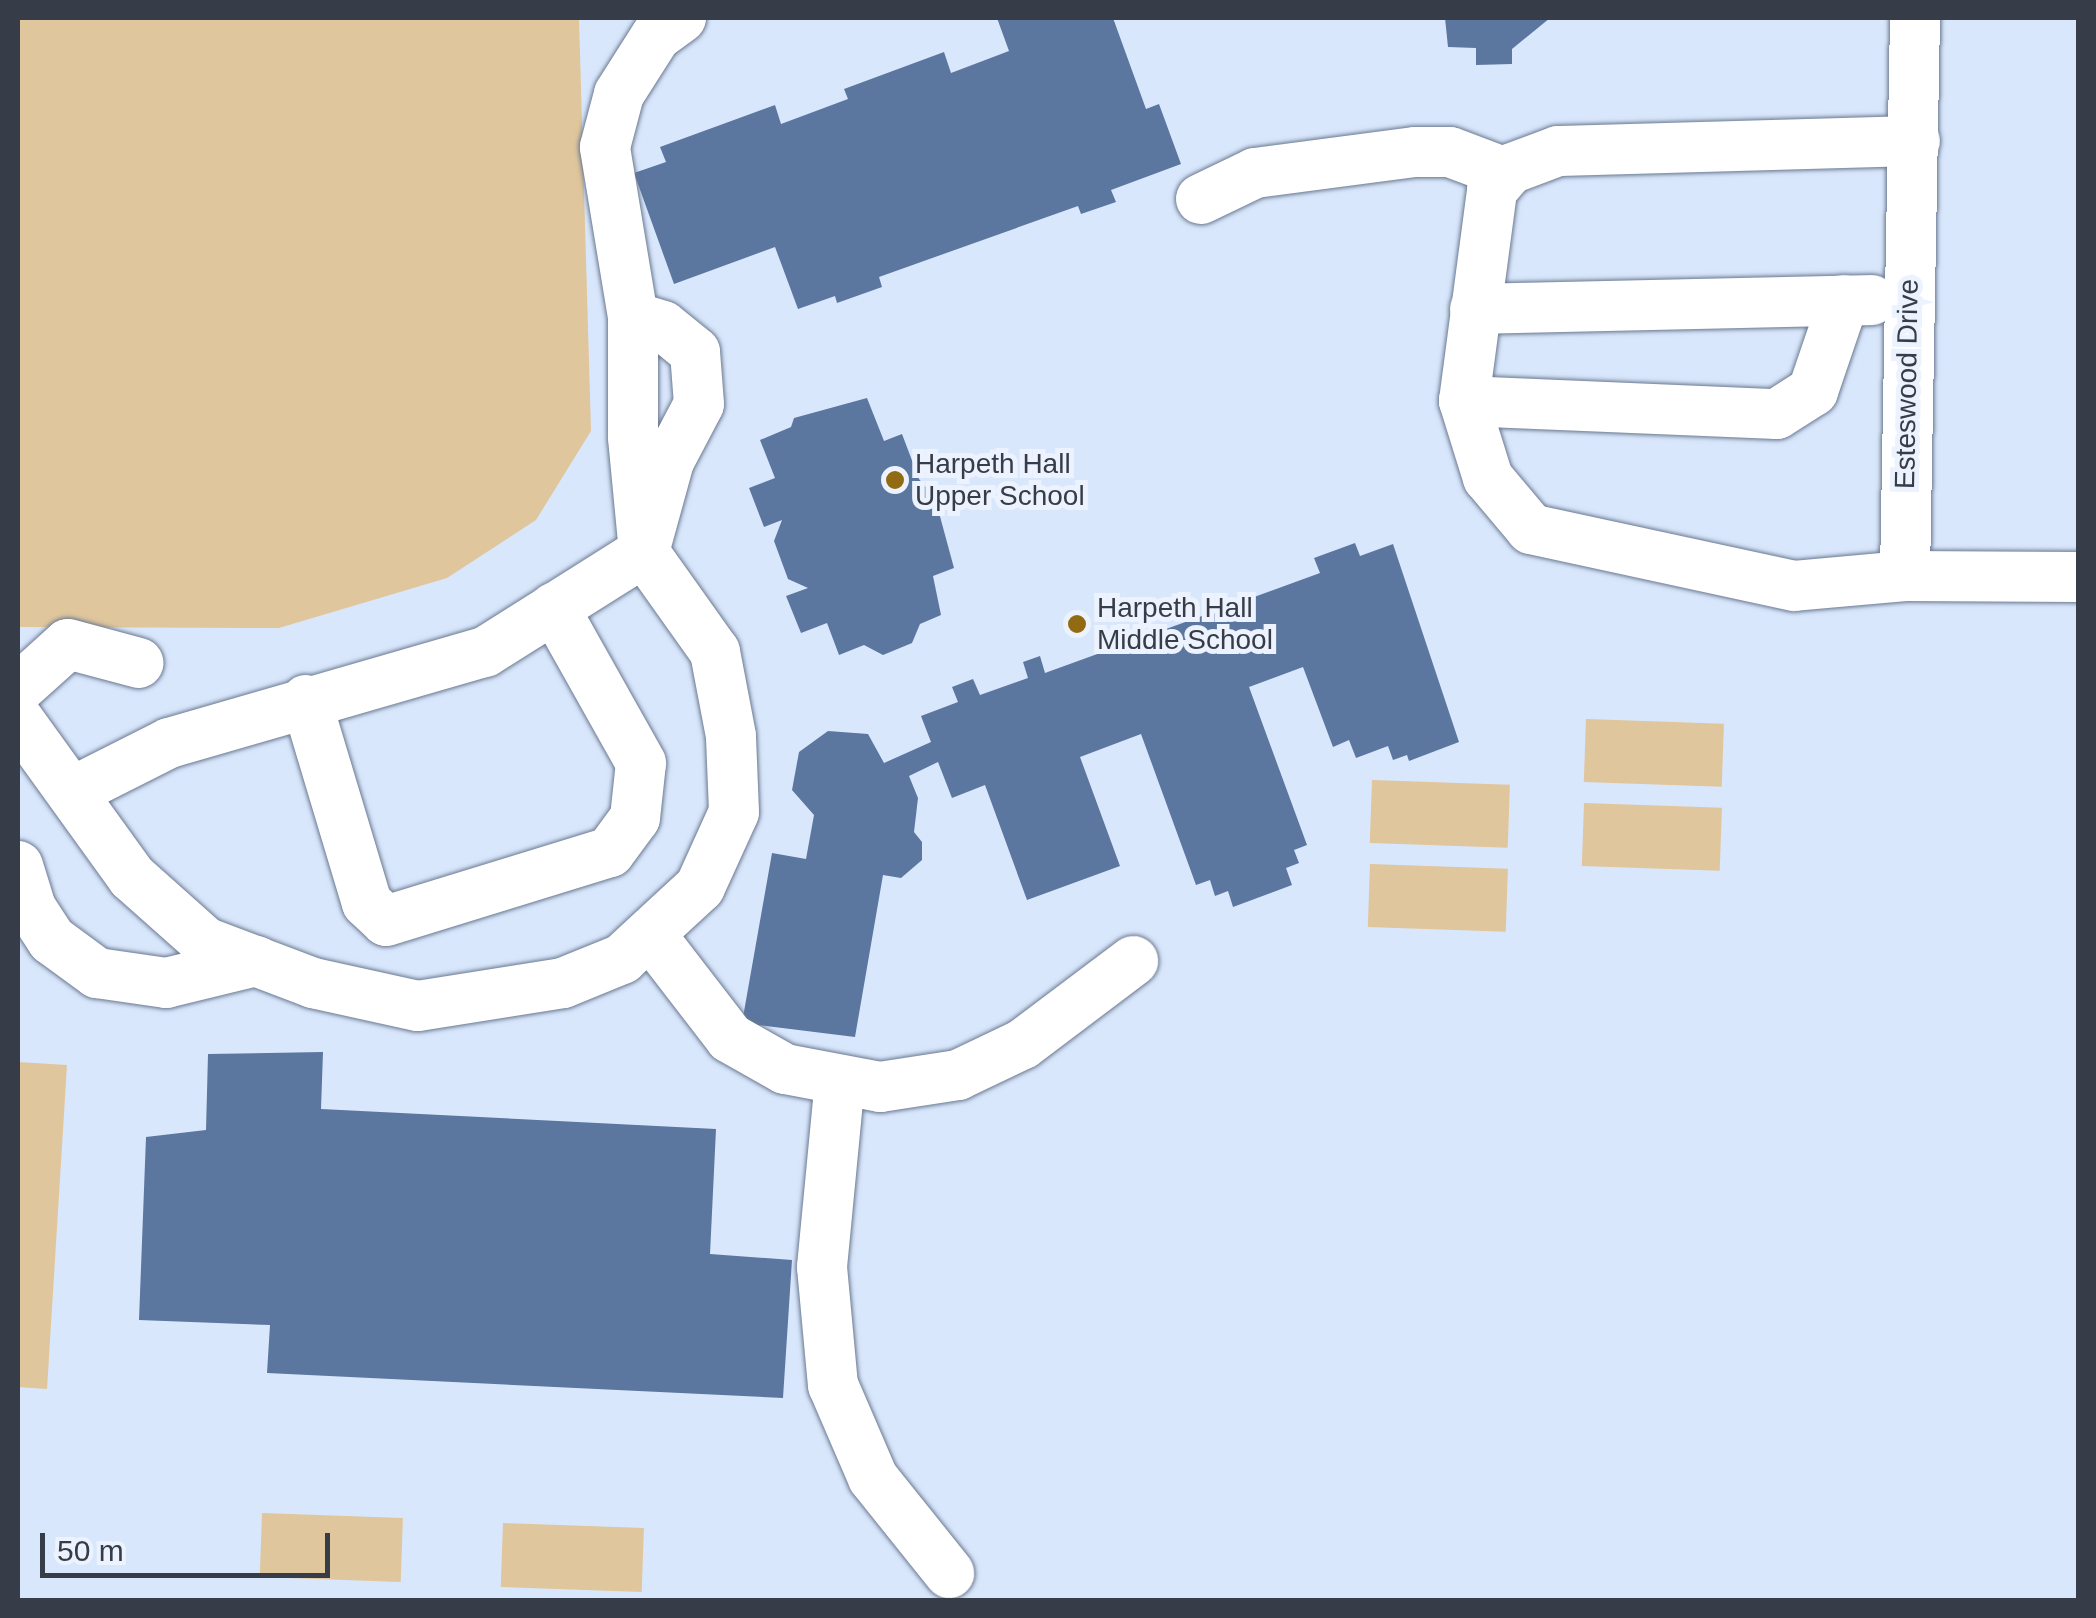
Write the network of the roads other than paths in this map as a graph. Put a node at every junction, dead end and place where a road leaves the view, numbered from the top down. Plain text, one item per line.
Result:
1 (682, 18) edge
2 (1915, 18) edge
3 (1915, 142) junction
4 (1506, 173) junction
5 (1201, 198) dead end
6 (1908, 299) junction
7 (1844, 300) junction
8 (1475, 309) junction
9 (632, 317) junction
10 (1464, 401) junction
11 (644, 552) junction
12 (1905, 576) junction
13 (2078, 577) edge
14 (554, 608) junction
15 (139, 663) dead end
16 (18, 689) edge
17 (306, 700) junction
18 (18, 719) edge
19 (74, 791) junction
20 (18, 866) edge
21 (650, 934) junction
22 (1134, 961) dead end
23 (256, 962) junction
24 (840, 1080) junction
25 (949, 1573) dead end

1 - 9 street
2 - 3 street, Esteswood Drive
3 - 4 street
3 - 6 street, Esteswood Drive
4 - 5 street
4 - 8 street
6 - 7 street
6 - 12 street, Esteswood Drive
7 - 8 street
7 - 10 street
8 - 10 street
9 - 11 street
9 - 11 street
10 - 12 street
11 - 14 street
11 - 21 street
12 - 13 street
14 - 17 street
14 - 17 street
15 - 16 street
17 - 19 street
18 - 19 street
19 - 23 street
20 - 23 street
21 - 23 street
21 - 24 street
22 - 24 street
24 - 25 street

